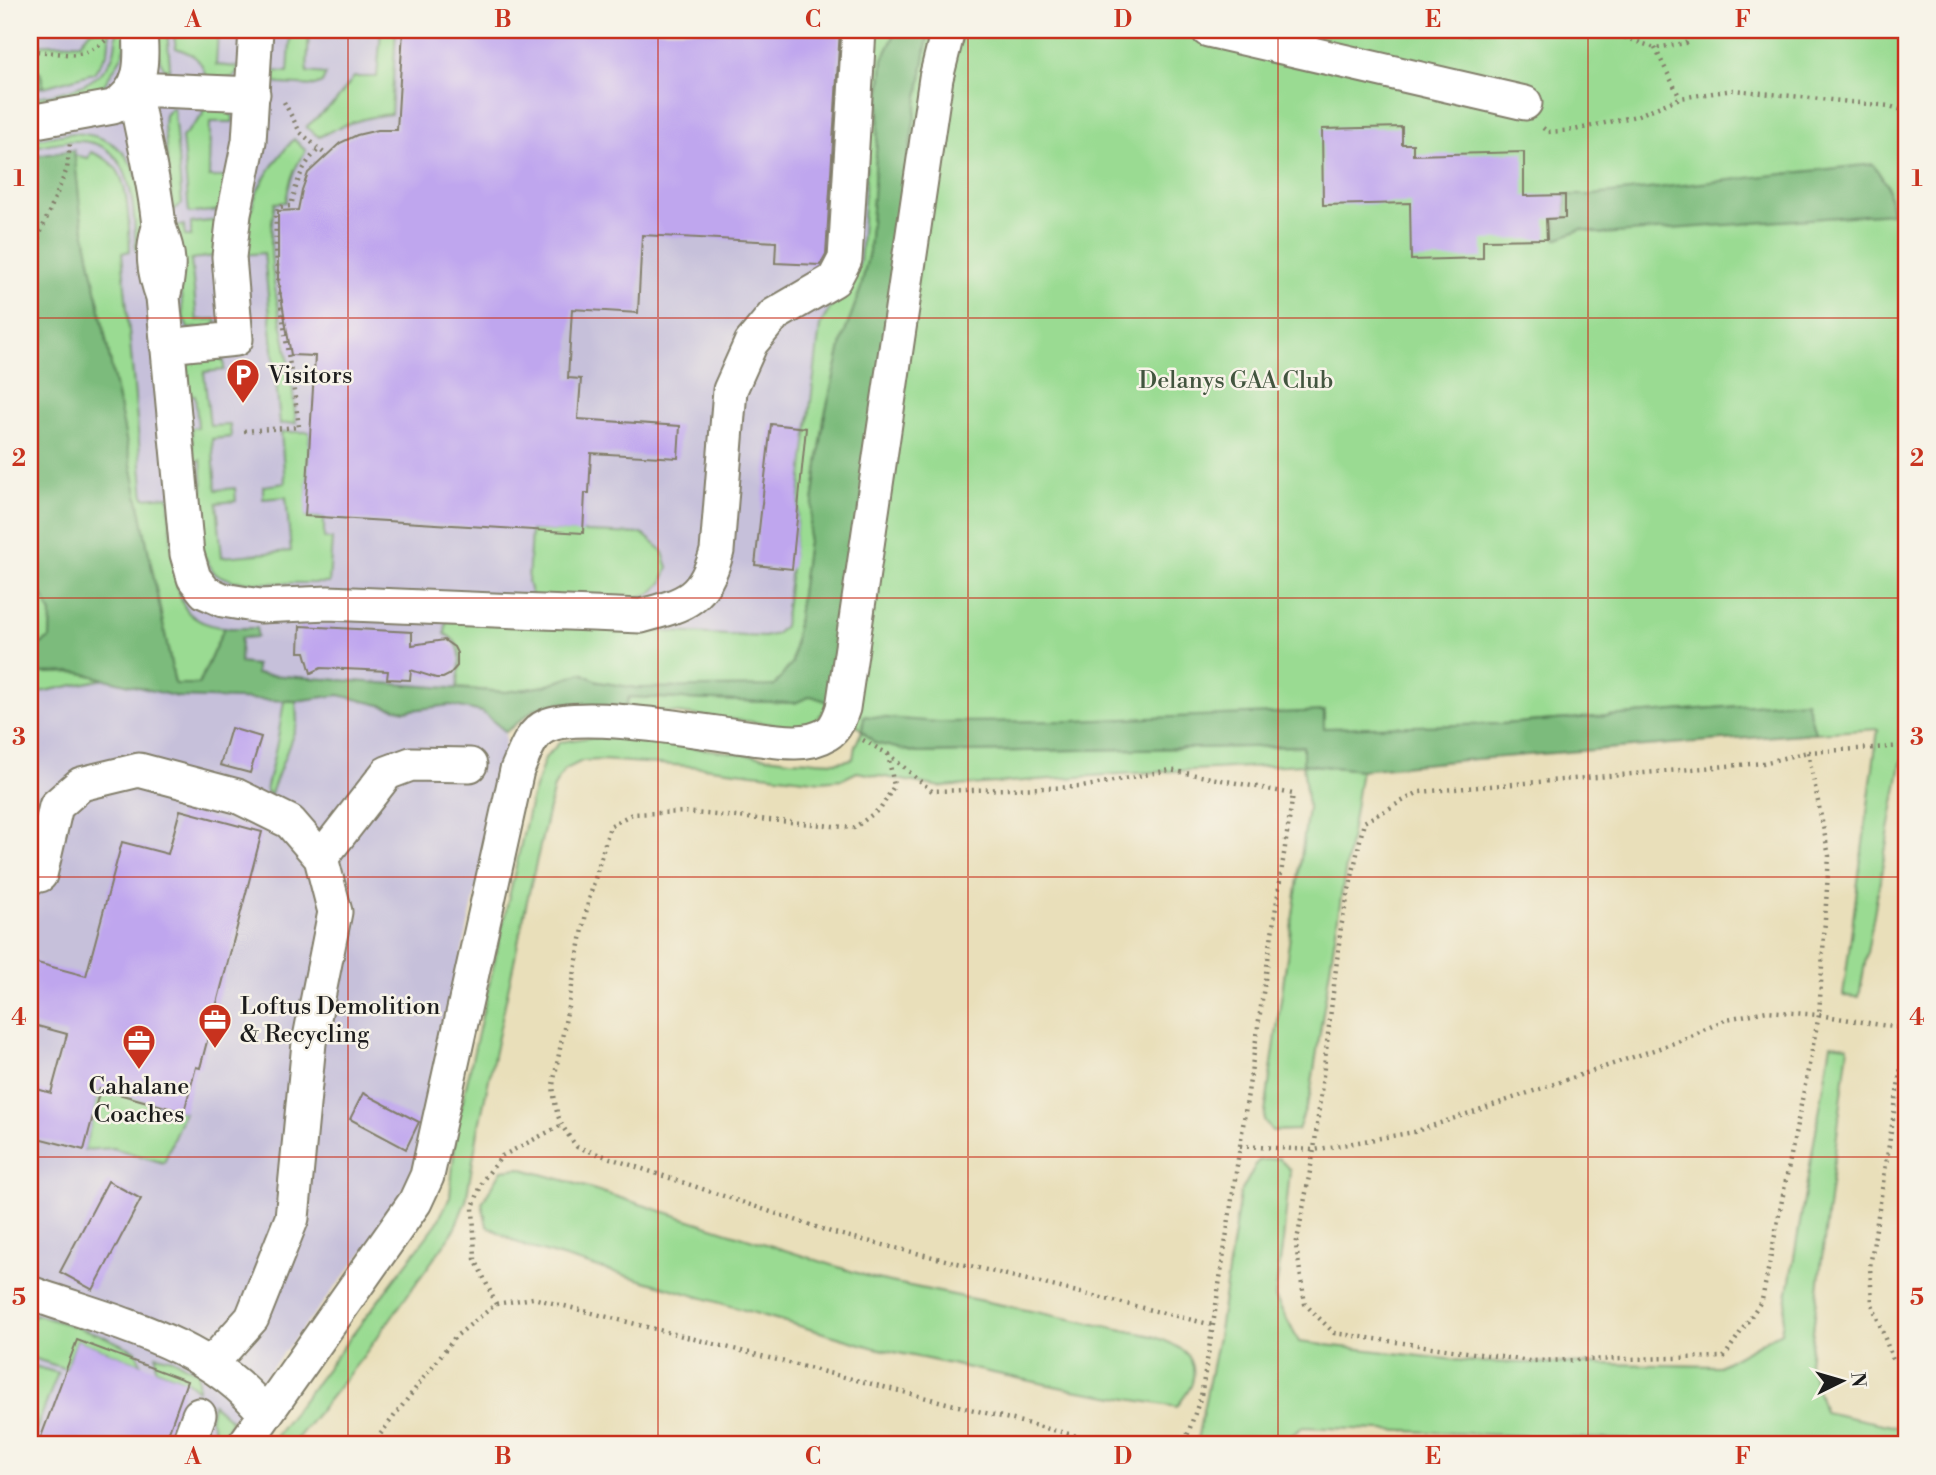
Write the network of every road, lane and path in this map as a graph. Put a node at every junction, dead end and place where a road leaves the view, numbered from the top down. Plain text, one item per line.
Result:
1 (113, 30) edge
2 (140, 30) edge
3 (256, 30) edge
4 (859, 30) edge
5 (948, 30) edge
6 (1208, 30) edge
7 (1605, 30) edge
8 (1696, 30) edge
9 (1655, 48) junction
10 (30, 51) edge
11 (134, 89) junction
12 (267, 94) junction
13 (1680, 98) junction
14 (1906, 111) edge
15 (1530, 112) joint
16 (30, 122) edge
17 (70, 144) dead end
18 (319, 149) junction
19 (326, 155) dead end
20 (30, 258) edge
21 (167, 346) junction
22 (244, 431) dead end
23 (874, 745) dead end
24 (1906, 746) edge
25 (1808, 752) junction
26 (888, 754) junction
27 (470, 765) dead end
28 (321, 858) junction
29 (40, 875) dead end
30 (1819, 1014) junction
31 (1906, 1032) edge
32 (561, 1126) junction
33 (1240, 1146) junction
34 (1314, 1150) junction
35 (30, 1293) edge
36 (496, 1304) junction
37 (1213, 1325) junction
38 (211, 1364) junction
39 (1906, 1370) edge
40 (265, 1414) junction
41 (244, 1445) edge
42 (372, 1445) edge
43 (1112, 1445) edge
44 (1184, 1445) edge

1 - 10 path
2 - 11 lane
3 - 12 lane
4 - 21 lane
5 - 40 lane
6 - 15 lane
7 - 9 path
8 - 9 path
9 - 13 path
11 - 12 lane
11 - 16 lane
11 - 21 lane
12 - 18 path
12 - 21 lane
13 - 14 path
13 - 15 path
17 - 20 path
18 - 19 path
18 - 22 path
23 - 26 path
24 - 25 path
25 - 30 path
25 - 34 path
26 - 32 path
26 - 33 path
27 - 28 lane
28 - 29 lane
28 - 38 lane
30 - 31 path
30 - 34 path
30 - 34 path
31 - 39 path
32 - 36 path
32 - 37 path
33 - 34 path
33 - 37 path
35 - 38 lane
36 - 42 path
36 - 43 path
37 - 44 path
38 - 40 lane
40 - 41 lane

